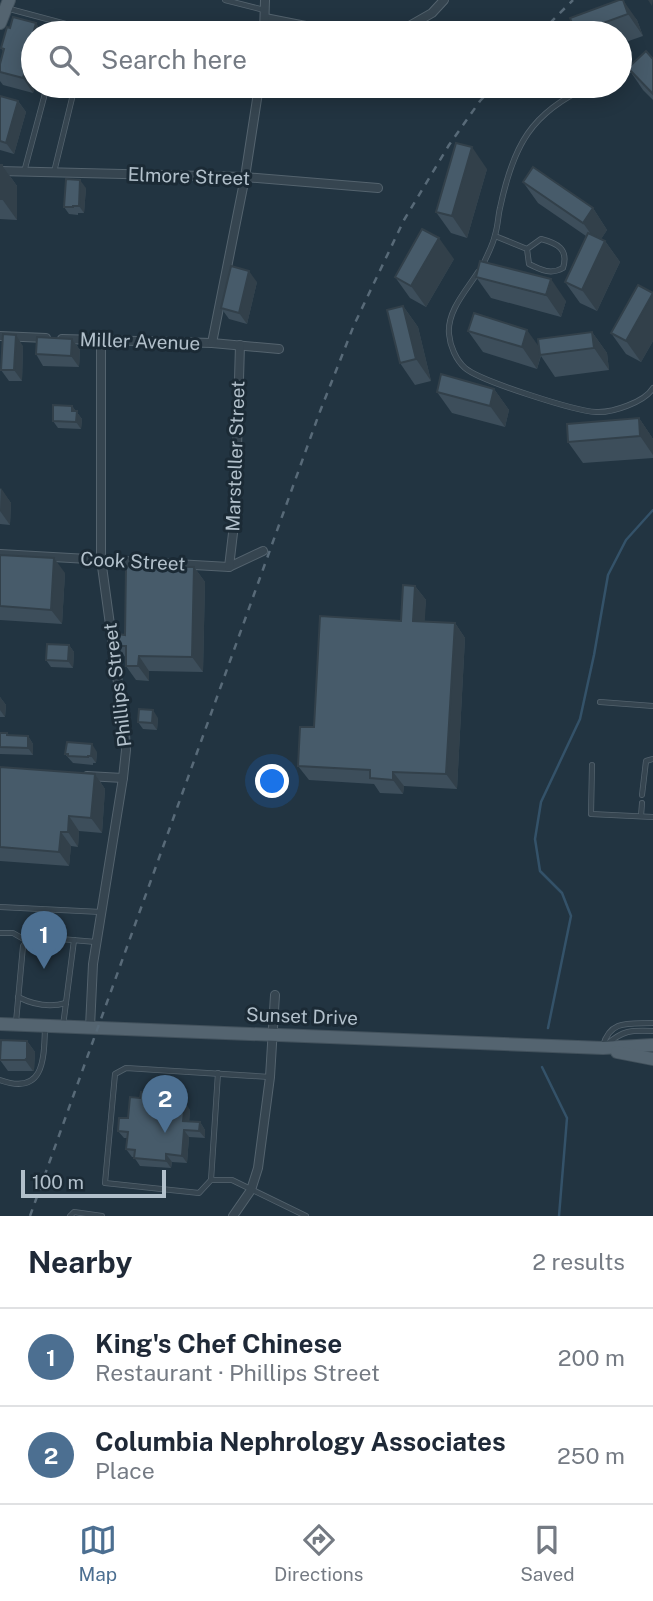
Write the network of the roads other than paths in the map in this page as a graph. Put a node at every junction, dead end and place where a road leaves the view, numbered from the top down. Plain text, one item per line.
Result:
1 (225, 0) edge
2 (265, 0) edge
3 (444, 0) edge
4 (236, 1) edge
5 (8, 4) edge
6 (265, 14) junction
7 (59, 21) edge
8 (265, 21) edge
9 (293, 21) edge
10 (418, 21) edge
11 (0, 23) edge
12 (642, 64) edge
13 (632, 69) edge
14 (44, 98) edge
15 (72, 98) edge
16 (257, 98) edge
17 (567, 98) edge
18 (0, 171) edge
19 (24, 172) junction
20 (54, 173) junction
21 (246, 177) junction
22 (378, 188) dead end
23 (495, 236) junction
24 (527, 249) junction
25 (0, 336) edge
26 (101, 340) junction
27 (212, 343) junction
28 (240, 345) junction
29 (279, 349) dead end
30 (653, 388) edge
31 (262, 551) dead end
32 (0, 554) edge
33 (101, 559) junction
34 (229, 567) junction
35 (600, 702) dead end
36 (653, 706) edge
37 (653, 758) edge
38 (592, 765) dead end
39 (82, 776) edge
40 (123, 778) junction
41 (642, 795) dead end
42 (642, 803) dead end
43 (641, 816) junction
44 (653, 817) edge
45 (0, 907) edge
46 (102, 912) junction
47 (0, 933) edge
48 (74, 940) junction
49 (27, 941) junction
50 (97, 942) junction
51 (275, 995) dead end
52 (18, 997) junction
53 (66, 1003) junction
54 (653, 1023) edge
55 (0, 1024) edge
56 (15, 1024) junction
57 (45, 1026) junction
58 (63, 1026) junction
59 (90, 1027) junction
60 (653, 1031) edge
61 (273, 1034) junction
62 (653, 1045) edge
63 (603, 1048) junction
64 (653, 1059) edge
65 (218, 1073) junction
66 (270, 1077) junction
67 (0, 1080) edge
68 (211, 1180) junction
69 (251, 1190) junction
70 (294, 1214) edge
71 (70, 1216) edge
72 (102, 1216) edge
73 (233, 1216) edge
74 (306, 1216) edge

1 - 4 lane
2 - 6 street
3 - 10 street
4 - 6 lane
5 - 7 lane
5 - 11 main road
6 - 8 street
6 - 9 street
12 - 13 lane
14 - 19 lane
15 - 20 lane
16 - 21 street
17 - 23 lane
18 - 19 street, Elmore Street
19 - 20 street, Elmore Street
20 - 21 street, Elmore Street
21 - 22 street, Elmore Street
21 - 27 street
23 - 24 lane
23 - 30 lane
24 - 24 lane
25 - 26 street, Miller Avenue
26 - 27 street, Miller Avenue
26 - 33 street, Phillips Street
27 - 28 street, Miller Avenue
28 - 29 street, Miller Avenue
28 - 34 street, Marsteller Street
31 - 34 street, Cook Street
32 - 33 street, Cook Street
33 - 34 street, Cook Street
33 - 40 street, Phillips Street
35 - 36 lane
37 - 41 lane
38 - 43 lane
39 - 40 street
40 - 46 street, Phillips Street
42 - 43 lane
43 - 44 lane
45 - 46 lane
46 - 50 street, Phillips Street
47 - 49 lane
48 - 49 lane
48 - 50 lane
48 - 53 lane
49 - 52 lane
50 - 59 street, Phillips Street
51 - 61 street
52 - 53 lane
52 - 56 lane
53 - 58 lane
54 - 63 lane
55 - 56 main road, Sunset Drive
56 - 57 main road, Sunset Drive
57 - 58 main road, Sunset Drive
57 - 67 lane
58 - 59 main road, Sunset Drive
59 - 61 main road, Sunset Drive
60 - 63 lane
61 - 63 main road, Sunset Drive
61 - 66 street
62 - 63 main road, Sunset Drive
63 - 64 main road, Sunset Drive
65 - 66 lane
65 - 68 lane
65 - 68 lane
66 - 69 street
68 - 69 lane
69 - 70 lane
69 - 73 street
70 - 74 lane
71 - 72 lane

